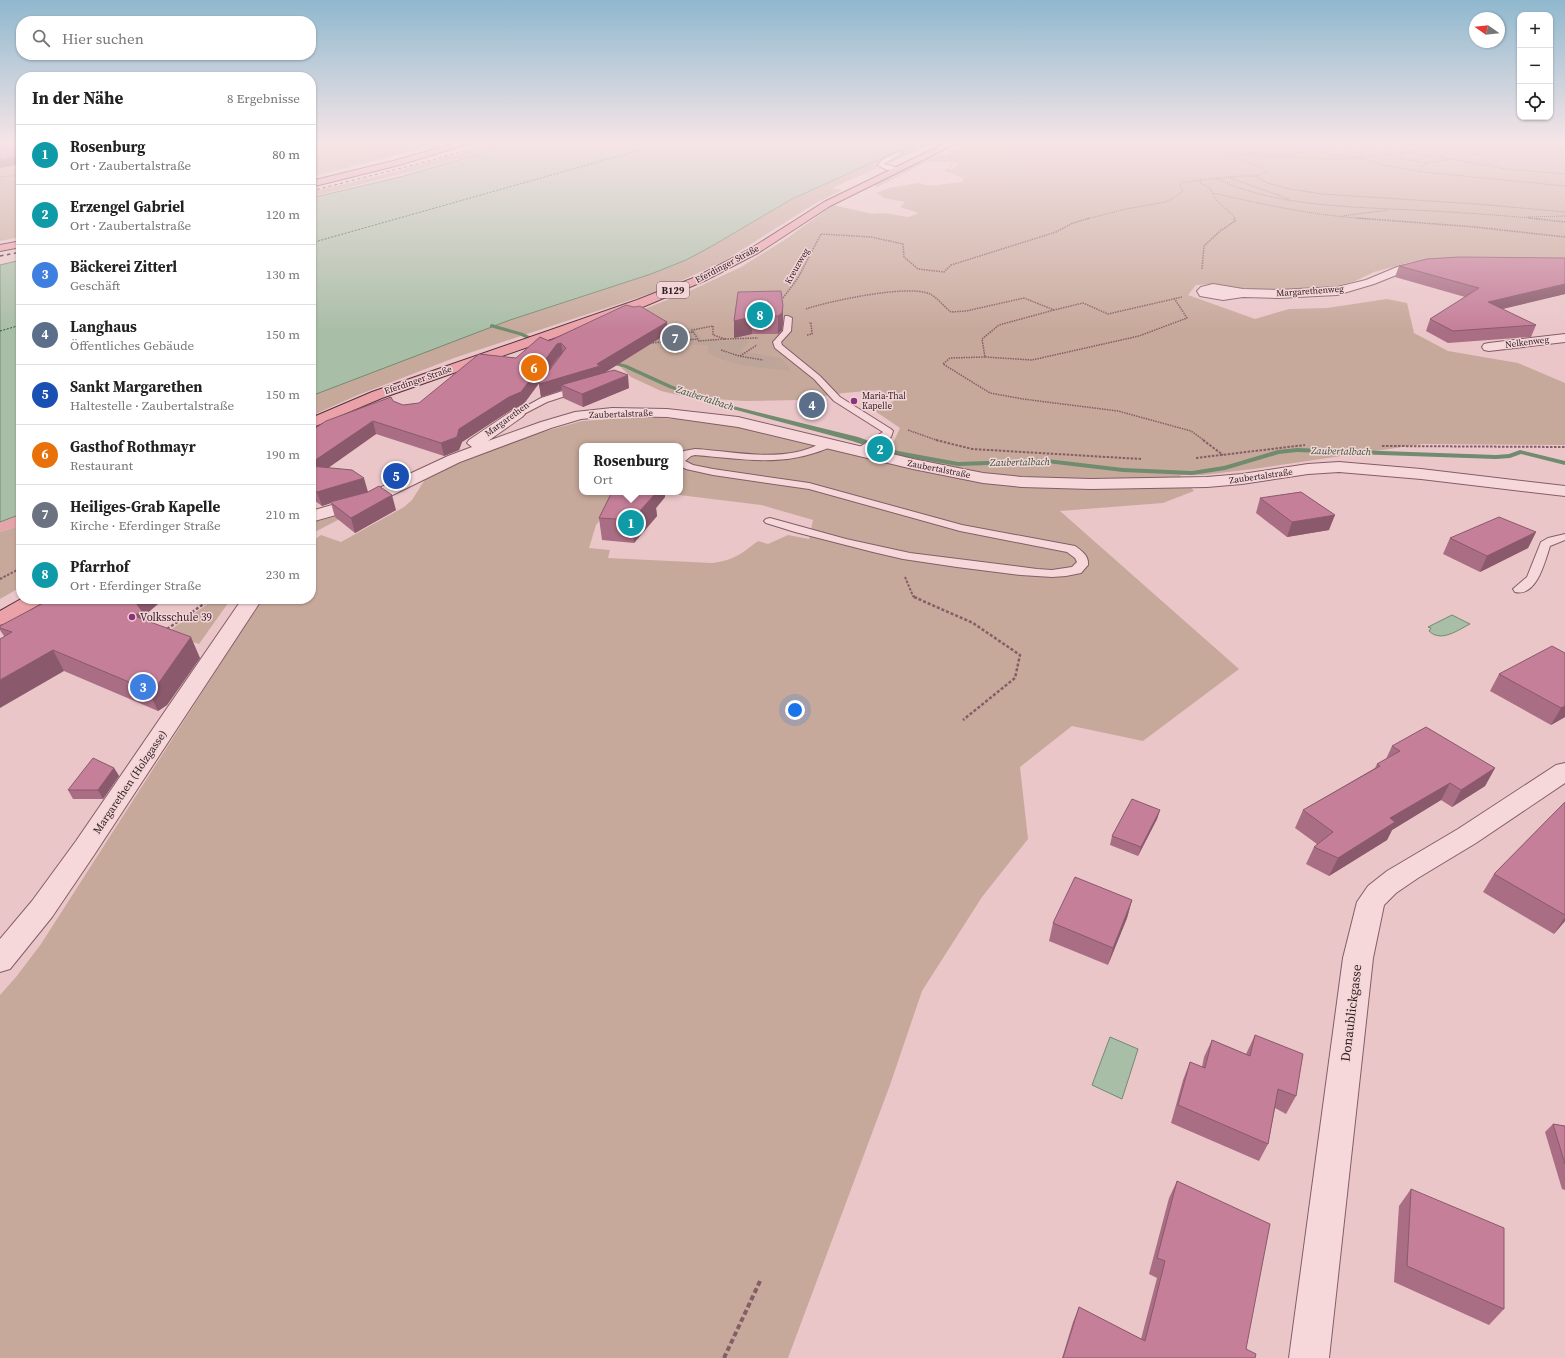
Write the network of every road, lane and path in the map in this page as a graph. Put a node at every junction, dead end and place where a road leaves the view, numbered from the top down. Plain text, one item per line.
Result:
1 (827, 204) edge
2 (1152, 204) edge
3 (1221, 204) edge
4 (1264, 204) edge
5 (1334, 204) edge
6 (1480, 204) edge
7 (820, 208) junction
8 (1394, 209) junction
9 (1565, 212) edge
10 (1337, 217) junction
11 (1510, 217) junction
12 (1565, 217) edge
13 (1565, 222) edge
14 (821, 234) junction
15 (1565, 237) edge
16 (16, 245) edge
17 (0, 248) edge
18 (1435, 263) edge
19 (1209, 290) junction
20 (1174, 298) junction
21 (1054, 310) junction
22 (788, 318) junction
23 (812, 323) dead end
24 (693, 332) junction
25 (662, 334) edge
26 (812, 334) dead end
27 (782, 338) junction
28 (1565, 338) edge
29 (698, 339) junction
30 (725, 339) junction
31 (649, 343) edge
32 (754, 347) dead end
33 (1489, 347) dead end
34 (720, 350) dead end
35 (740, 356) junction
36 (985, 356) junction
37 (797, 362) junction
38 (588, 386) edge
39 (541, 390) edge
40 (516, 414) junction
41 (316, 421) edge
42 (906, 430) dead end
43 (829, 444) junction
44 (1309, 445) dead end
45 (1381, 446) dead end
46 (1565, 447) edge
47 (863, 449) junction
48 (1223, 455) junction
49 (461, 456) junction
50 (683, 457) edge
51 (1192, 458) dead end
52 (1148, 459) dead end
53 (683, 464) edge
54 (1565, 491) edge
55 (316, 516) edge
56 (770, 521) dead end
57 (1565, 538) edge
58 (1545, 544) junction
59 (1565, 548) edge
60 (921, 558) junction
61 (16, 571) edge
62 (0, 579) edge
63 (1519, 589) dead end
64 (26, 604) edge
65 (204, 604) edge
66 (249, 604) edge
67 (170, 618) dead end
68 (0, 619) edge
69 (179, 621) junction
70 (164, 632) edge
71 (963, 720) dead end
72 (1565, 771) edge
73 (0, 960) edge
74 (761, 1279) dead end
75 (724, 1358) edge
76 (1310, 1358) edge

1 - 7 main road, B129
2 - 14 path
3 - 19 path
4 - 10 path
5 - 8 path
6 - 9 path
7 - 14 path, Kreuzweg
7 - 41 main road, Eferdinger Straße / B129
8 - 10 path
8 - 11 path
10 - 15 path
11 - 12 path
11 - 13 path
14 - 22 path, Kreuzweg
16 - 17 main road
18 - 19 street, Margarethenweg
19 - 20 path
20 - 21 path
20 - 36 path
21 - 22 path
21 - 36 path
22 - 27 lane
23 - 26 path
24 - 25 path
24 - 29 path
24 - 30 path
27 - 30 path
27 - 37 lane
28 - 33 street, Nelkenweg
29 - 30 path
29 - 31 path
32 - 35 path
34 - 35 path
35 - 37 path
36 - 48 path
37 - 47 lane
38 - 40 lane
39 - 40 lane, Margarethen
40 - 49 street, Margarethen
42 - 52 path
43 - 47 street, Zaubertalstraße
43 - 49 street, Zaubertalstraße
43 - 50 lane
44 - 48 path
45 - 46 path
47 - 54 street, Zaubertalstraße
48 - 51 path
49 - 55 street, Zaubertalstraße
53 - 60 lane
56 - 60 lane
57 - 58 lane
58 - 59 lane
58 - 63 lane
60 - 71 path
61 - 62 path
64 - 68 main road
65 - 69 path
66 - 73 street, Margarethen (Holzgasse)
67 - 69 path
69 - 70 path
72 - 76 street, Donaublickgasse
74 - 75 path

